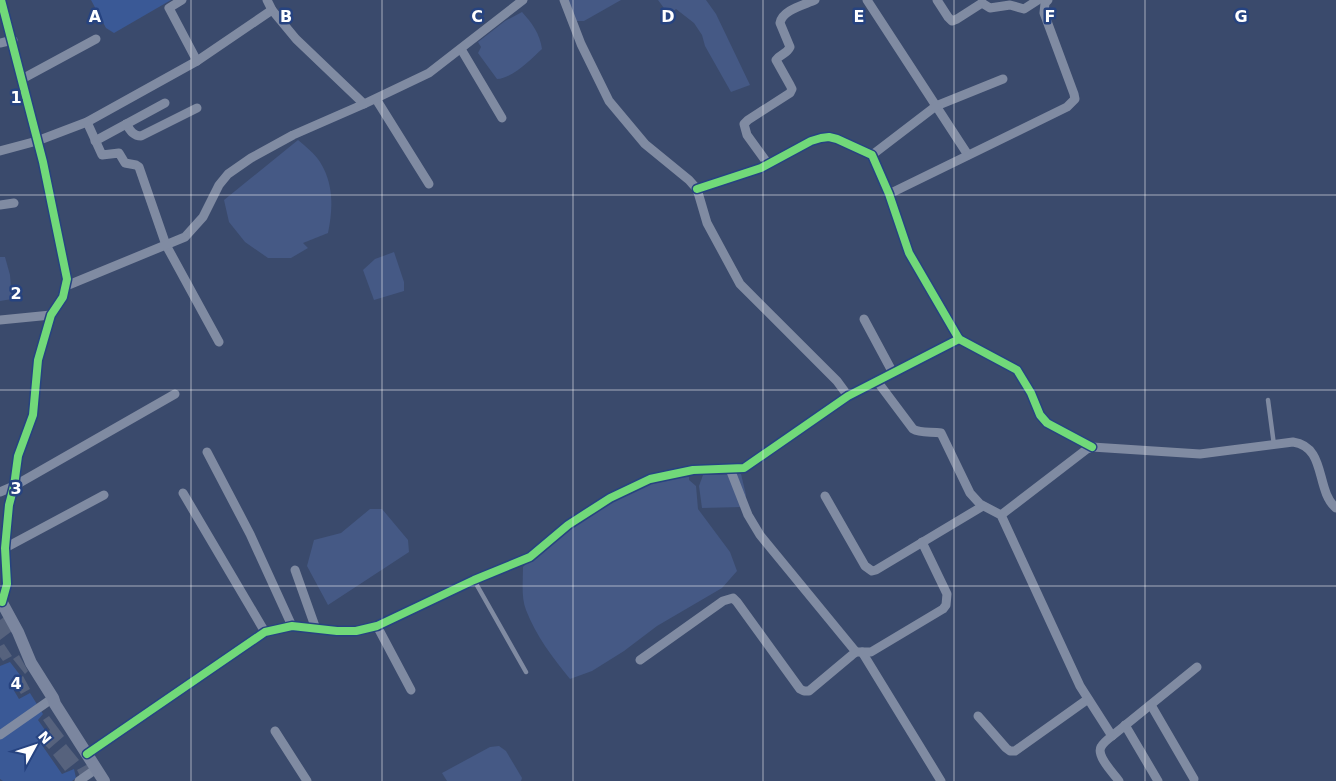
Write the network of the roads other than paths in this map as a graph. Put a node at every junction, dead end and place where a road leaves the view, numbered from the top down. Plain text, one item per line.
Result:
1 (1, 0) edge
2 (182, 0) edge
3 (267, 0) edge
4 (564, 0) edge
5 (815, 0) edge
6 (866, 0) edge
7 (937, 0) edge
8 (1044, 1) edge
9 (517, 2) edge
10 (272, 10) junction
11 (96, 39) dead end
12 (12, 40) junction
13 (0, 43) edge
14 (461, 49) junction
15 (197, 62) junction
16 (22, 79) junction
17 (1003, 79) dead end
18 (376, 99) junction
19 (165, 103) dead end
20 (364, 104) junction
21 (936, 106) junction
22 (197, 108) dead end
23 (502, 118) dead end
24 (87, 122) junction
25 (126, 124) junction
26 (37, 141) junction
27 (95, 142) junction
28 (0, 151) edge
29 (968, 155) junction
30 (872, 156) junction
31 (768, 164) junction
32 (429, 184) dead end
33 (696, 189) junction
34 (889, 194) junction
35 (14, 203) dead end
36 (0, 205) edge
37 (166, 245) junction
38 (66, 286) junction
39 (51, 315) junction
40 (864, 319) dead end
41 (0, 320) edge
42 (958, 339) junction
43 (219, 342) dead end
44 (893, 373) junction
45 (877, 381) junction
46 (175, 394) dead end
47 (848, 396) junction
48 (1268, 400) dead end
49 (1274, 445) junction
50 (1092, 447) junction
51 (207, 452) dead end
52 (730, 468) junction
53 (14, 486) junction
54 (0, 492) edge
55 (183, 493) dead end
56 (104, 494) dead end
57 (825, 496) dead end
58 (983, 506) junction
59 (1336, 508) edge
60 (1001, 515) junction
61 (922, 542) junction
62 (5, 548) junction
63 (295, 570) dead end
64 (474, 580) junction
65 (1, 600) edge
66 (292, 626) junction
67 (377, 626) junction
68 (316, 629) junction
69 (265, 632) junction
70 (859, 652) junction
71 (640, 660) dead end
72 (1197, 667) dead end
73 (526, 672) dead end
74 (411, 690) dead end
75 (53, 698) junction
76 (1088, 699) junction
77 (1151, 704) junction
78 (978, 716) dead end
79 (1125, 725) junction
80 (275, 731) dead end
81 (0, 735) edge
82 (1112, 736) junction
83 (87, 754) junction
84 (96, 768) junction
85 (1194, 780) dead end
86 (79, 781) edge
87 (104, 781) edge
88 (307, 781) edge
89 (941, 781) edge
90 (1119, 781) edge
91 (1158, 781) edge

1 - 12 street
2 - 15 street
3 - 10 street
4 - 33 street
5 - 31 street
6 - 21 street
7 - 8 street
8 - 29 street
9 - 14 street
10 - 15 street
10 - 20 street
11 - 16 street
12 - 13 street
12 - 16 street
14 - 18 street
14 - 23 street
15 - 24 street
16 - 26 street
17 - 21 street
18 - 20 street
18 - 32 street
19 - 25 street
20 - 37 street
21 - 29 street
21 - 30 street
22 - 25 street
24 - 26 street
24 - 27 street
25 - 27 street
26 - 28 street
26 - 38 street
27 - 37 street
29 - 34 street
30 - 31 street
30 - 34 street
31 - 33 street
33 - 47 street
34 - 42 street
35 - 36 street
37 - 38 street
37 - 43 street
38 - 39 street
39 - 41 street
39 - 53 street
40 - 44 street
42 - 44 street
42 - 50 street
44 - 45 street
45 - 47 street
45 - 58 street
46 - 53 street
47 - 52 street
48 - 49 lane
49 - 50 street
49 - 59 street
50 - 60 street
51 - 66 street
52 - 64 street
52 - 70 street
53 - 54 street
53 - 62 street
55 - 69 street
56 - 62 street
57 - 61 street
58 - 60 street
58 - 61 street
60 - 76 street
61 - 70 street
62 - 65 street
63 - 68 street
64 - 67 street
64 - 73 lane
65 - 75 street
66 - 68 street
66 - 69 street
67 - 68 street
67 - 74 street
69 - 83 street
70 - 71 street
70 - 89 street
72 - 77 street
75 - 81 street
75 - 83 street
76 - 78 street
76 - 82 street
77 - 79 street
77 - 85 street
79 - 82 street
79 - 91 street
80 - 88 street
82 - 90 street
83 - 84 street
84 - 86 street
84 - 87 street

